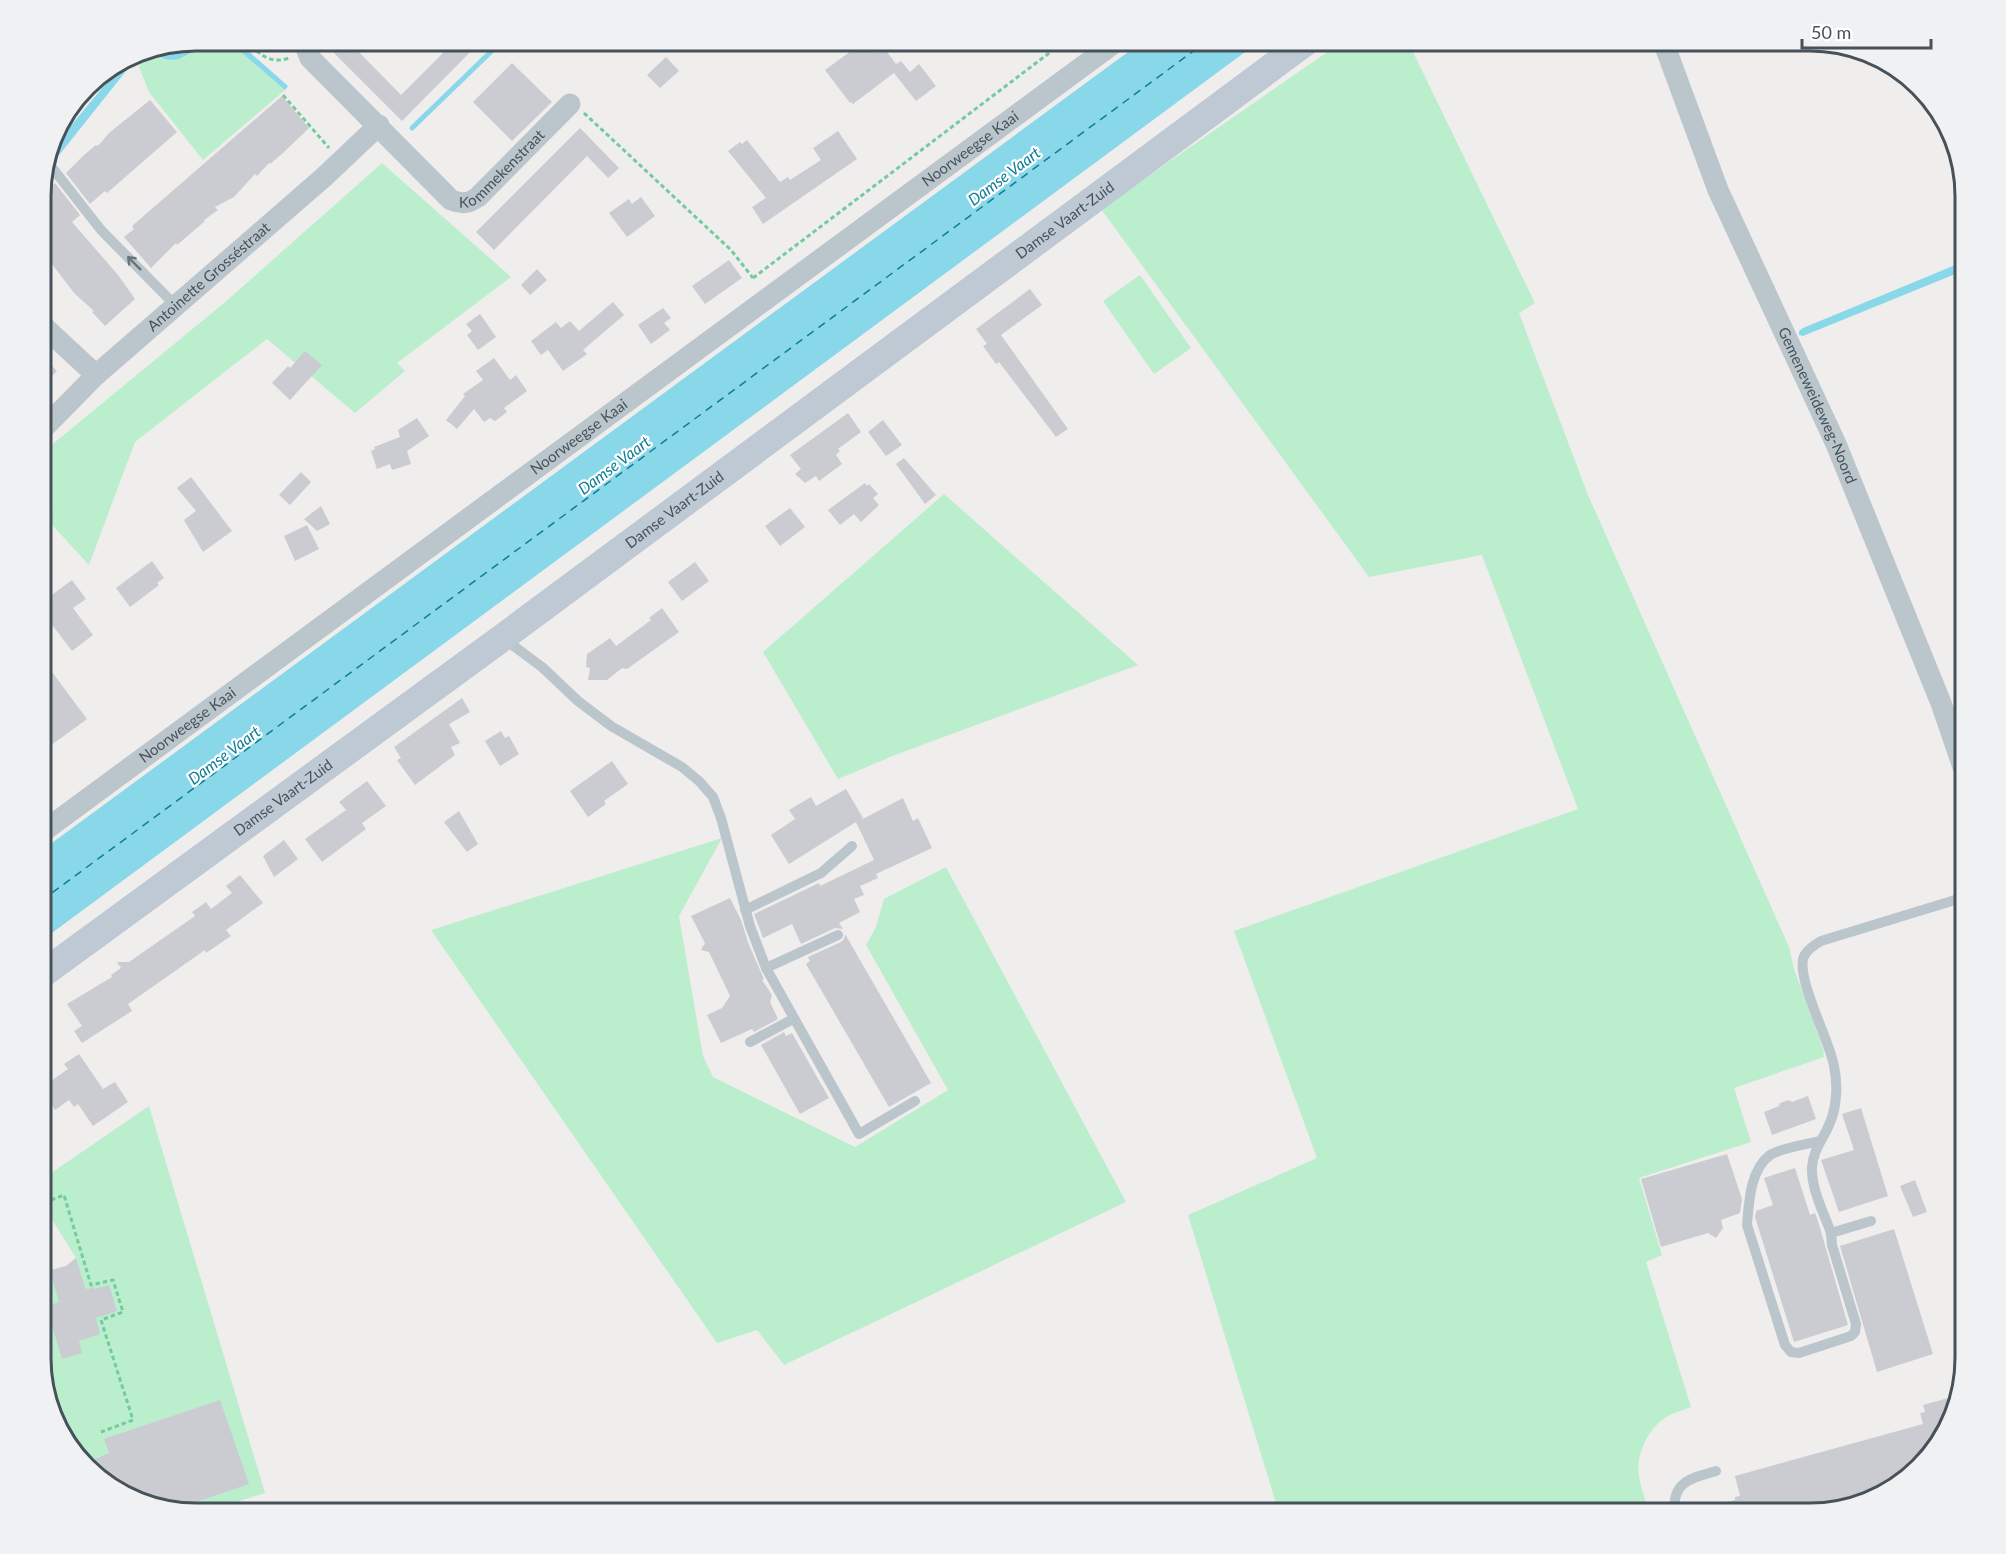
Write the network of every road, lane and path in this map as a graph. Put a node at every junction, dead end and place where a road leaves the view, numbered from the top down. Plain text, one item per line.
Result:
1 (258, 51) edge
2 (299, 51) edge
3 (309, 51) edge
4 (1051, 51) edge
5 (1102, 51) edge
6 (1292, 51) edge
7 (1667, 51) edge
8 (283, 95) dead end
9 (570, 104) joint
10 (379, 125) junction
11 (331, 150) dead end
12 (54, 169) edge
13 (176, 305) junction
14 (51, 333) edge
15 (96, 375) junction
16 (51, 421) edge
17 (502, 638) junction
18 (1955, 743) edge
19 (51, 826) edge
20 (852, 846) dead end
21 (1955, 900) edge
22 (745, 910) junction
23 (838, 935) dead end
24 (51, 968) edge
25 (766, 968) junction
26 (793, 1019) junction
27 (750, 1042) dead end
28 (915, 1101) dead end
29 (1820, 1141) junction
30 (51, 1200) dead end
31 (1871, 1221) dead end
32 (1831, 1233) junction
33 (101, 1432) dead end
34 (1716, 1471) dead end
35 (1676, 1503) edge

1 - 2 path
3 - 10 street, Kommekenstraat
4 - 9 path
5 - 19 street, Noorweegse Kaai
6 - 17 street, Damse Vaart-Zuid
7 - 18 street, Gemeneweideweg-Noord
8 - 11 path
9 - 10 street, Kommekenstraat
10 - 13 street, Antoinette Grosséstraat
13 -> 12 lane
13 - 15 street, Antoinette Grosséstraat
14 - 15 street
15 - 16 street, Antoinette Grosséstraat
17 - 22 lane
17 - 24 street, Damse Vaart-Zuid
20 - 22 lane
21 - 29 lane
22 - 25 lane
23 - 25 lane
25 - 26 lane
26 - 27 lane
26 - 28 lane
29 - 32 lane
29 - 32 lane
30 - 33 path
31 - 32 lane
34 - 35 lane

